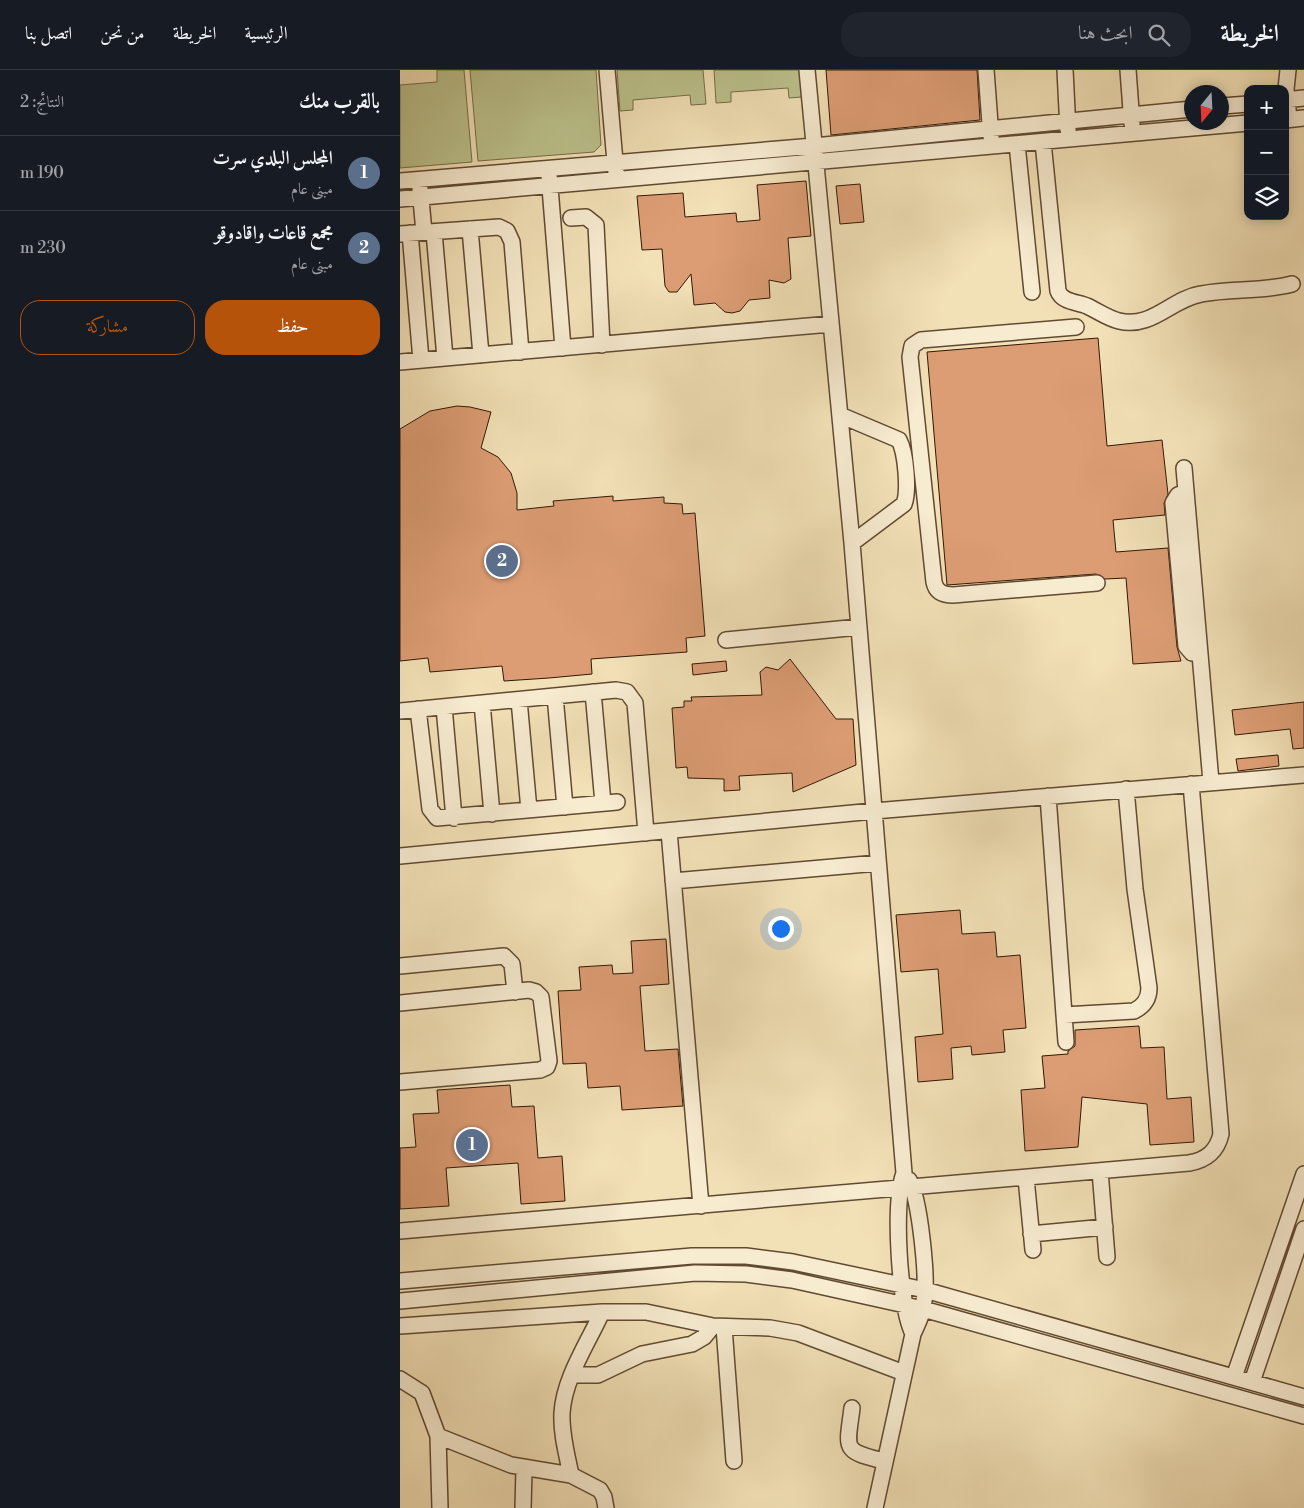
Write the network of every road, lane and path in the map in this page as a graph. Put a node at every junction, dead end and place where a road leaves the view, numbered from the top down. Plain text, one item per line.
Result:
1 (607, 70) edge
2 (807, 70) edge
3 (986, 70) edge
4 (1065, 70) edge
5 (1128, 70) edge
6 (1288, 70) edge
7 (1287, 85) edge
8 (1304, 98) edge
9 (1289, 100) edge
10 (1244, 104) edge
11 (1229, 105) edge
12 (1184, 110) edge
13 (1132, 115) junction
14 (1067, 121) junction
15 (1244, 123) edge
16 (991, 129) junction
17 (1133, 133) junction
18 (935, 134) junction
19 (1068, 139) junction
20 (1043, 142) junction
21 (1017, 144) junction
22 (814, 146) junction
23 (992, 146) junction
24 (937, 151) junction
25 (816, 162) junction
26 (616, 172) junction
27 (549, 177) junction
28 (419, 180) junction
29 (400, 182) edge
30 (421, 197) junction
31 (400, 199) edge
32 (572, 218) dead end
33 (470, 229) junction
34 (417, 233) edge
35 (1292, 284) dead end
36 (1032, 292) dead end
37 (831, 324) junction
38 (1076, 327) dead end
39 (602, 345) junction
40 (563, 348) junction
41 (521, 352) junction
42 (481, 355) junction
43 (445, 358) junction
44 (421, 360) junction
45 (400, 362) edge
46 (840, 415) junction
47 (905, 467) junction
48 (922, 467) junction
49 (1184, 468) dead end
50 (852, 543) junction
51 (1097, 583) dead end
52 (859, 627) junction
53 (726, 640) dead end
54 (593, 692) junction
55 (555, 696) junction
56 (519, 700) junction
57 (482, 703) junction
58 (444, 707) junction
59 (418, 710) junction
60 (400, 711) edge
61 (1304, 775) edge
62 (1211, 782) junction
63 (1191, 784) junction
64 (1126, 789) junction
65 (1048, 796) junction
66 (565, 807) junction
67 (529, 810) junction
68 (874, 811) junction
69 (492, 814) junction
70 (454, 818) junction
71 (669, 831) junction
72 (646, 834) junction
73 (400, 856) edge
74 (878, 863) junction
75 (673, 881) junction
76 (400, 966) edge
77 (514, 992) junction
78 (400, 1003) edge
79 (1064, 1015) junction
80 (1066, 1042) dead end
81 (400, 1082) edge
82 (1100, 1171) junction
83 (1304, 1174) edge
84 (1026, 1178) junction
85 (906, 1188) junction
86 (701, 1206) junction
87 (1105, 1228) junction
88 (1304, 1229) edge
89 (400, 1231) edge
90 (1031, 1234) junction
91 (921, 1236) junction
92 (900, 1237) junction
93 (1033, 1250) dead end
94 (1107, 1257) dead end
95 (400, 1281) edge
96 (902, 1285) junction
97 (925, 1290) junction
98 (400, 1301) edge
99 (903, 1304) junction
100 (923, 1309) junction
101 (602, 1312) junction
102 (400, 1326) edge
103 (718, 1326) junction
104 (913, 1334) junction
105 (904, 1373) junction
106 (573, 1375) junction
107 (1234, 1377) junction
108 (400, 1379) edge
109 (1252, 1382) junction
110 (1304, 1397) edge
111 (852, 1408) dead end
112 (1304, 1416) edge
113 (438, 1436) junction
114 (734, 1461) dead end
115 (884, 1461) junction
116 (524, 1469) junction
117 (570, 1475) junction
118 (440, 1508) edge
119 (523, 1508) edge
120 (606, 1508) edge
121 (875, 1508) edge

1 - 26 street
2 - 22 street
3 - 16 street
4 - 14 street
5 - 13 street
6 - 7 street
8 - 9 street
10 - 11 street
12 - 13 street
13 - 14 street
13 - 17 street
14 - 16 street
14 - 19 street
15 - 17 street
16 - 18 street
16 - 23 street
17 - 19 street
18 - 22 street
18 - 24 street
19 - 20 street
20 - 21 street
20 - 35 street
21 - 23 street
21 - 36 street
22 - 25 street
22 - 26 street
23 - 24 street
24 - 25 street
25 - 26 street
25 - 37 street
26 - 27 street
27 - 28 street
27 - 30 street
27 - 40 street
28 - 29 street
28 - 30 street
30 - 31 street
30 - 34 street
32 - 39 street
33 - 34 street
33 - 41 street
33 - 42 street
34 - 43 street
34 - 44 street
37 - 39 street
37 - 46 street
38 - 48 street
39 - 40 street
40 - 41 street
41 - 42 street
42 - 43 street
43 - 44 street
44 - 45 street
46 - 47 street
46 - 50 street
47 - 48 street
47 - 50 street
48 - 51 street
49 - 62 street
50 - 52 street
52 - 53 street
52 - 68 street
54 - 55 street
54 - 66 street
54 - 72 street
55 - 56 street
55 - 66 street
56 - 57 street
56 - 67 street
57 - 58 street
57 - 69 street
58 - 59 street
58 - 70 street
59 - 60 street
59 - 70 street
61 - 62 street
62 - 63 street
63 - 64 street
63 - 82 street
64 - 65 street
64 - 79 street
65 - 68 street
65 - 79 street
66 - 67 street
67 - 69 street
68 - 71 street
68 - 74 street
69 - 70 street
71 - 72 street
71 - 75 street
72 - 73 street
74 - 75 street
74 - 85 street
75 - 86 street
76 - 77 street
77 - 78 street
77 - 81 street
79 - 80 street
82 - 84 street
82 - 87 street
83 - 107 street
84 - 85 street
84 - 90 street
85 - 86 street
85 - 91 street
85 - 92 street
86 - 89 street
87 - 90 street
87 - 94 street
88 - 109 street
90 - 93 street
91 - 92 street
91 - 97 street
92 - 96 street
95 - 96 street
96 - 97 street
96 - 99 street
97 - 100 street
97 - 107 street
98 - 99 street
99 - 100 street
99 - 104 street
100 - 104 street
100 - 112 street
101 - 102 street
101 - 103 street
101 - 106 street
103 - 105 street
103 - 106 street
103 - 114 street
104 - 105 street
105 - 115 street
106 - 117 street
107 - 109 street
108 - 113 street
109 - 110 street
111 - 115 street
113 - 116 street
113 - 118 street
115 - 121 street
116 - 117 street
116 - 119 street
117 - 120 street

